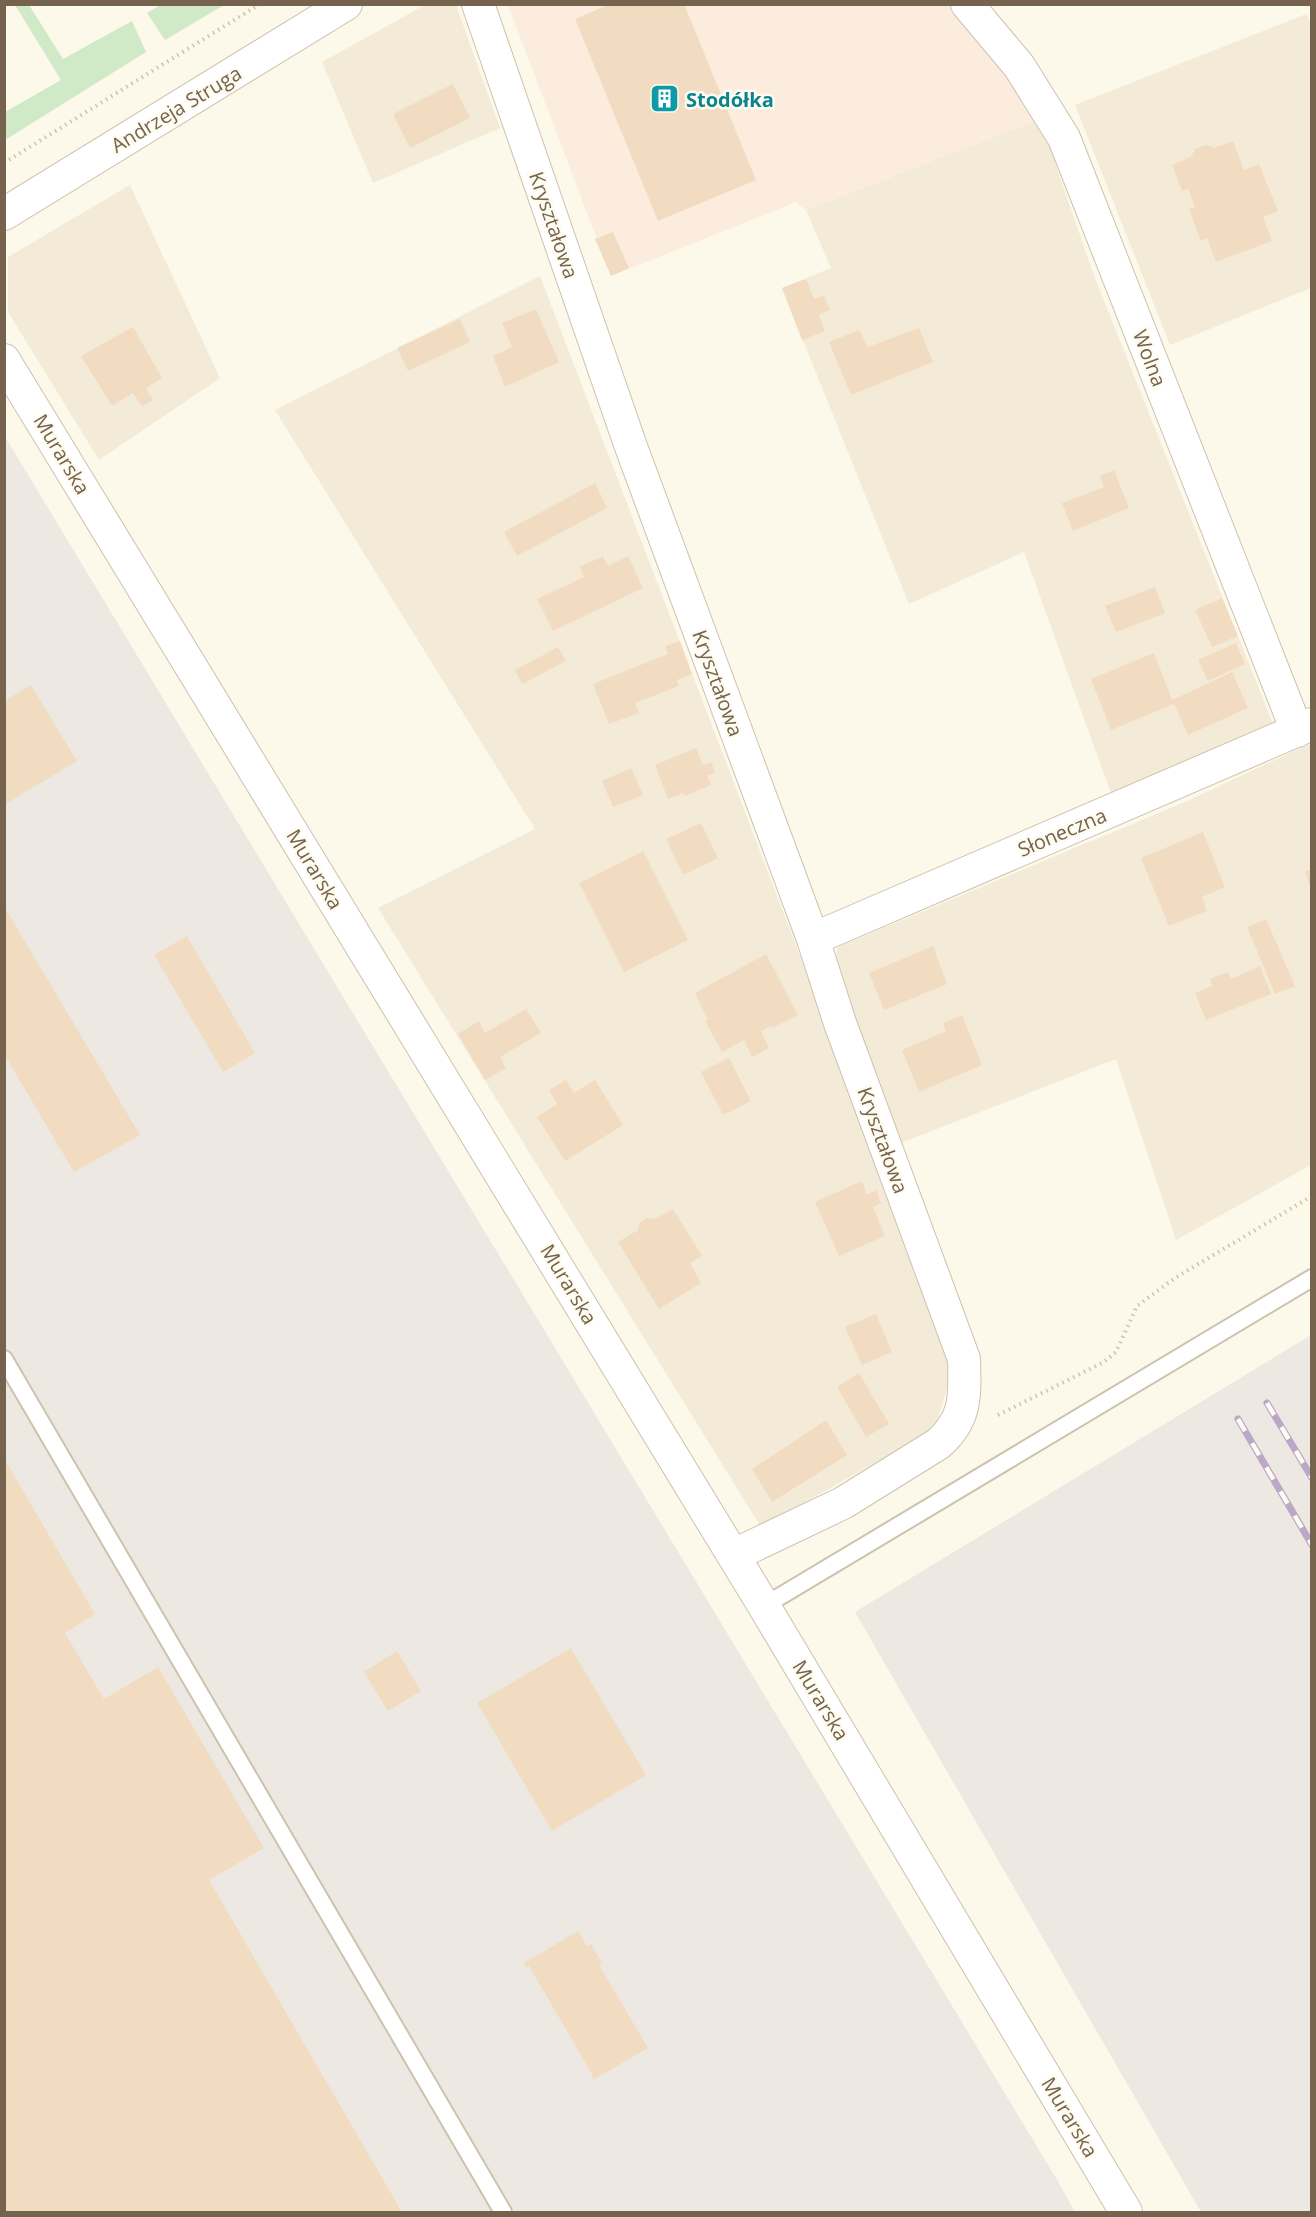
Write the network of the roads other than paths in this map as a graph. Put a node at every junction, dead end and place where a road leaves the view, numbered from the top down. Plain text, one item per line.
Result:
1 (346, 4) edge
2 (478, 4) edge
3 (967, 4) edge
4 (4, 214) edge
5 (4, 360) edge
6 (1304, 728) edge
7 (813, 939) junction
8 (1311, 1278) edge
9 (4, 1359) edge
10 (734, 1555) junction
11 (764, 1606) junction
12 (503, 2212) edge
13 (1126, 2212) edge

1 - 4 street, Andrzeja Struga
2 - 7 street, Kryształowa
3 - 6 street, Wolna
5 - 10 street, Murarska
6 - 7 street, Słoneczna
7 - 10 street, Kryształowa
8 - 11 lane
9 - 12 lane
10 - 11 street, Murarska
11 - 13 street, Murarska

